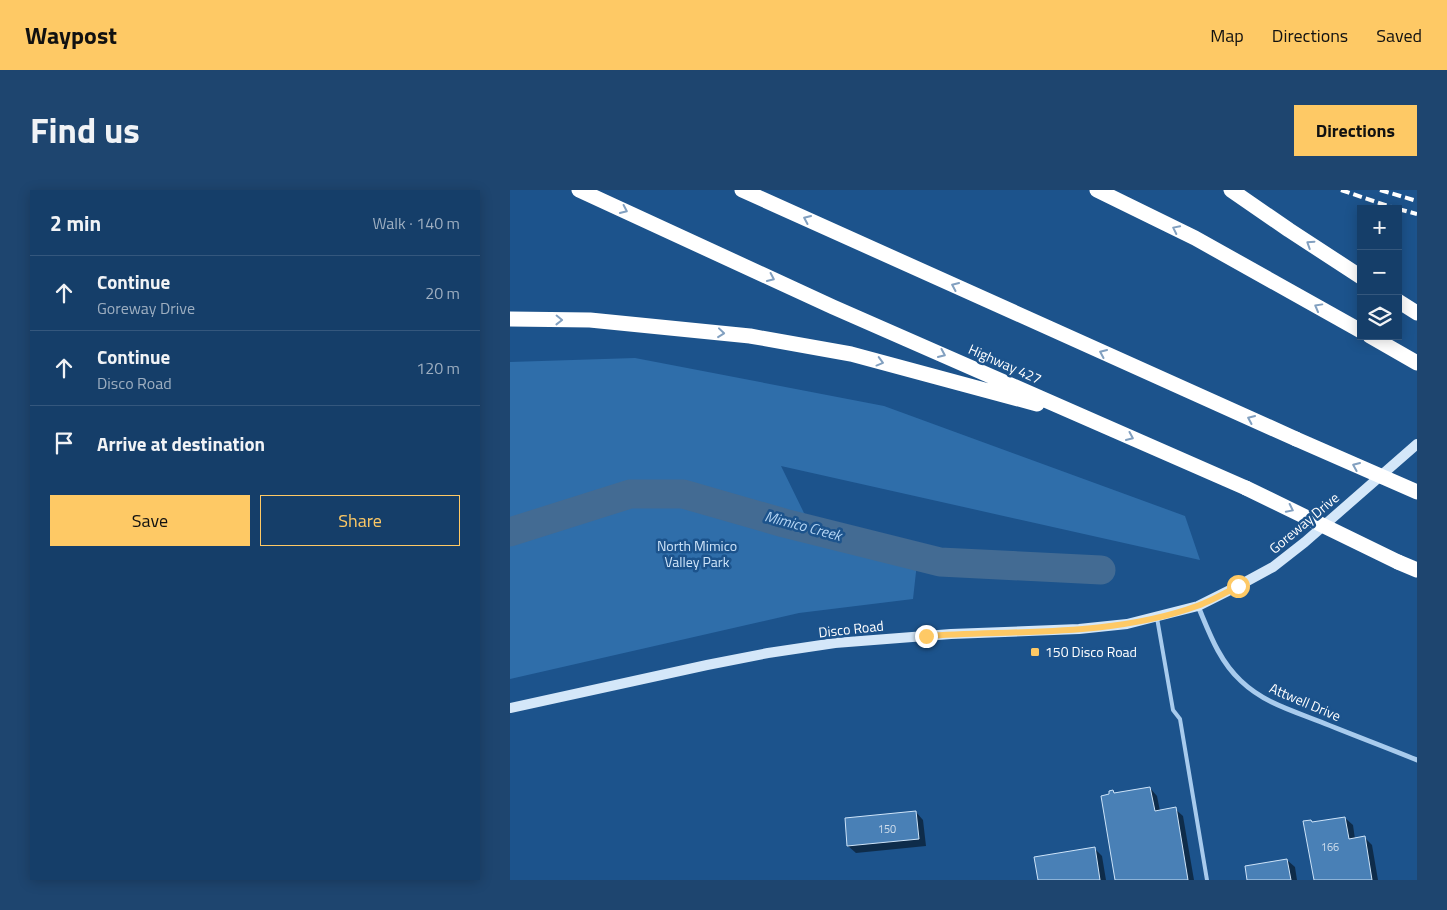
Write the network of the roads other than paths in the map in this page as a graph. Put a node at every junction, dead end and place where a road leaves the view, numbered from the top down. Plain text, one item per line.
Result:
1 (579, 190) edge
2 (742, 190) edge
3 (1097, 190) edge
4 (1217, 190) edge
5 (1231, 190) edge
6 (1289, 230) junction
7 (1357, 273) edge
8 (1402, 303) edge
9 (1414, 311) edge
10 (510, 319) edge
11 (1357, 329) edge
12 (1377, 340) edge
13 (1412, 360) edge
14 (1085, 417) junction
15 (1417, 444) edge
16 (1417, 492) edge
17 (1417, 570) edge
18 (1198, 606) junction
19 (1157, 617) junction
20 (510, 708) edge
21 (1417, 760) edge
22 (1207, 880) edge

1 -> 14 highway, Highway 427
16 -> 2 highway, bridge
11 -> 3 highway
4 - 6 highway
5 - 6 highway
7 -> 6 highway
8 - 9 highway
10 -> 14 highway
12 - 13 highway
14 -> 17 highway, Highway 427, bridge
15 - 18 main road, Goreway Drive
18 - 19 main road, Disco Road
18 - 21 street, Attwell Drive
19 - 20 main road, Disco Road
19 - 22 lane

